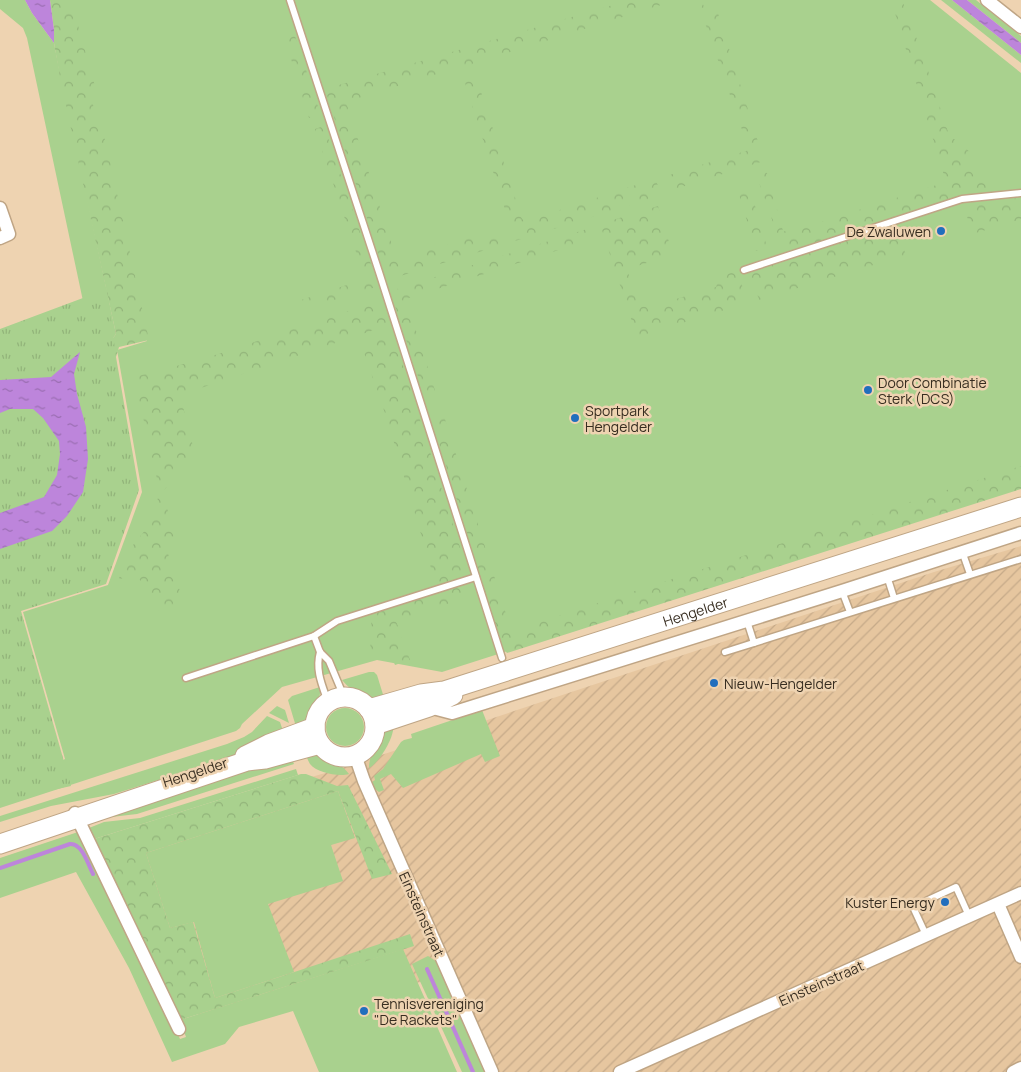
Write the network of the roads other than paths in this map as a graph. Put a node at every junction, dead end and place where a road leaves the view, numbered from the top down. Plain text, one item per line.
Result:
1 (290, 0) edge
2 (987, 0) edge
3 (1021, 27) edge
4 (1021, 193) edge
5 (0, 208) edge
6 (0, 238) edge
7 (744, 270) dead end
8 (1021, 507) edge
9 (1021, 514) edge
10 (1021, 533) edge
11 (962, 551) junction
12 (1021, 559) edge
13 (970, 574) junction
14 (887, 576) junction
15 (476, 577) junction
16 (842, 591) junction
17 (894, 598) junction
18 (850, 612) junction
19 (747, 621) junction
20 (314, 636) junction
21 (754, 643) junction
22 (320, 652) junction
23 (725, 652) dead end
24 (502, 658) dead end
25 (186, 678) dead end
26 (336, 699) junction
27 (429, 707) junction
28 (372, 717) junction
29 (318, 736) junction
30 (355, 755) junction
31 (75, 814) junction
32 (0, 831) edge
33 (0, 844) edge
34 (1021, 893) edge
35 (998, 904) junction
36 (969, 916) junction
37 (926, 935) junction
38 (1021, 957) edge
39 (179, 1029) dead end
40 (1021, 1068) edge
41 (492, 1072) edge
42 (620, 1072) edge
43 (1013, 1072) edge

1 - 15 lane
2 - 3 street
4 - 7 lane
5 - 6 street
8 - 28 main road, Hengelder
9 - 27 main road, Hengelder
10 - 11 street, Hengelder
11 - 13 lane
11 - 14 street, Hengelder
12 - 13 lane
13 - 17 lane
14 - 16 street, Hengelder
14 - 17 lane
15 - 20 lane
15 - 24 lane
16 - 18 lane
16 - 19 street, Hengelder
17 - 18 lane
18 - 21 lane
19 - 21 lane
19 - 27 street, Hengelder
20 - 22 lane
20 - 25 lane
21 - 23 lane
22 - 26 lane
22 - 26 lane
26 - 28 main road
26 - 29 main road
27 - 28 main road, Hengelder
28 - 30 main road
29 - 30 main road
29 - 31 main road, Hengelder
30 - 41 street, Einsteinstraat
31 - 32 main road, Hengelder
31 - 33 main road, Hengelder
31 - 39 street
34 - 35 street, Einsteinstraat
35 - 36 street, Einsteinstraat
35 - 38 street
36 - 37 street, Einsteinstraat
36 - 37 lane
37 - 42 street, Einsteinstraat
40 - 43 street

